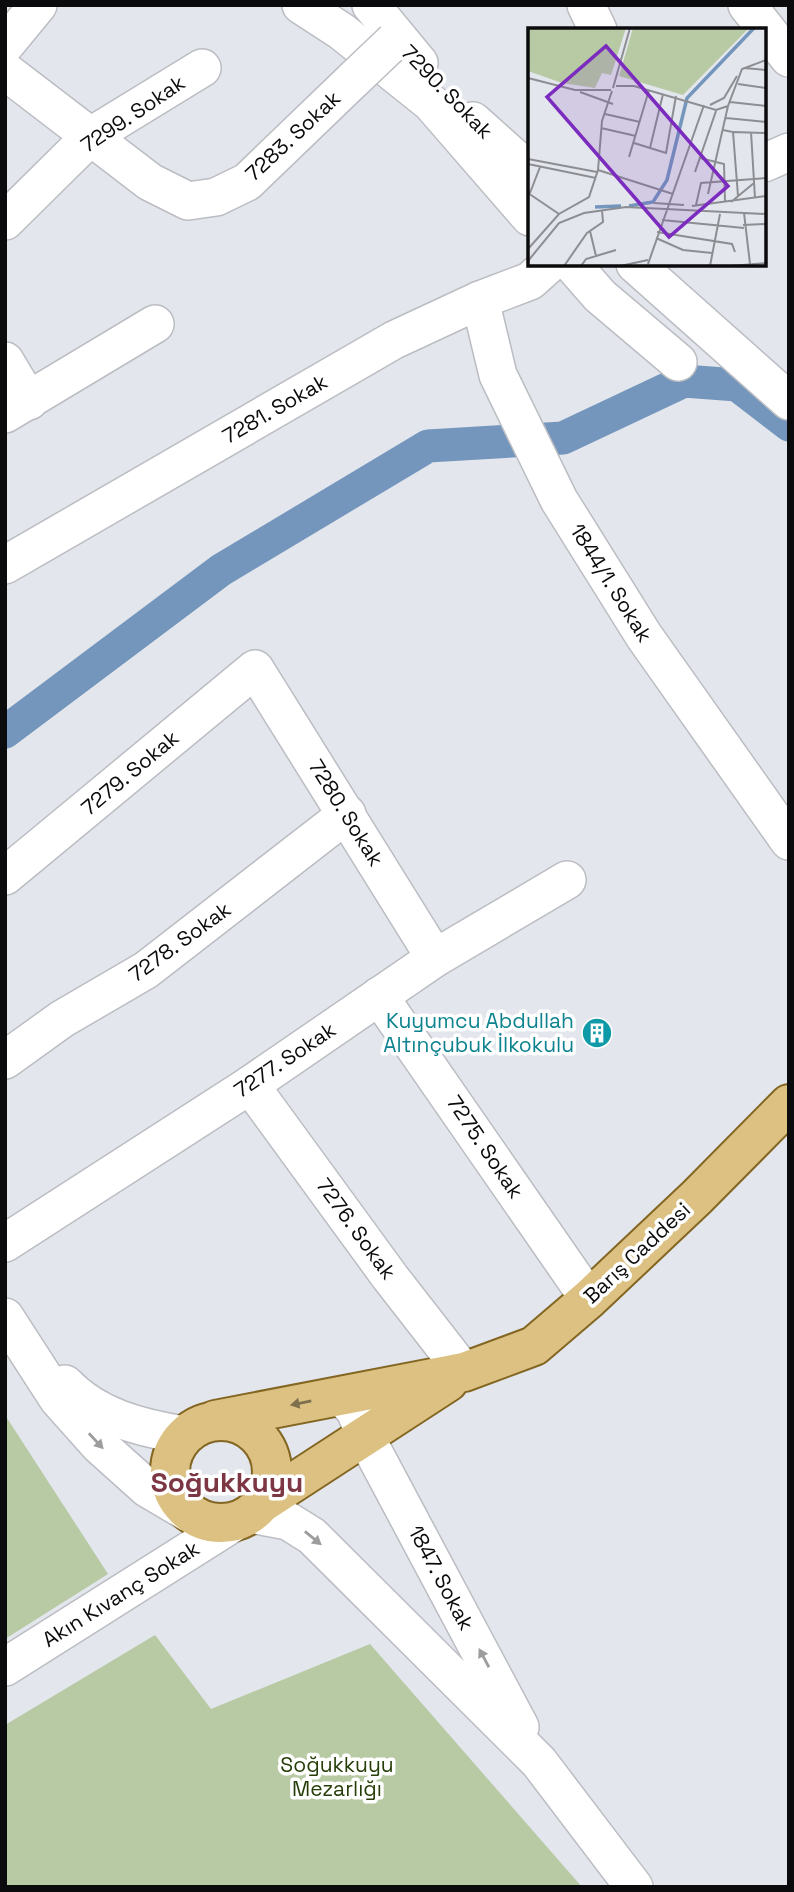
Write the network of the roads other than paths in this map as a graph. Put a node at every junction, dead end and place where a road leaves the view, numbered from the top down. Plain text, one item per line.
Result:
1 (38, 5) edge
2 (301, 5) edge
3 (371, 5) edge
4 (586, 5) edge
5 (747, 5) edge
6 (597, 28) edge
7 (765, 28) edge
8 (766, 29) edge
9 (395, 40) junction
10 (5, 45) edge
11 (789, 58) edge
12 (202, 68) dead end
13 (5, 71) edge
14 (91, 136) junction
15 (789, 152) edge
16 (766, 162) edge
17 (528, 170) edge
18 (528, 215) edge
19 (5, 221) edge
20 (637, 266) edge
21 (554, 267) edge
22 (481, 300) junction
23 (155, 324) dead end
24 (5, 360) edge
25 (678, 362) dead end
26 (789, 401) edge
27 (17, 407) edge
28 (5, 565) edge
29 (255, 669) joint
30 (347, 814) junction
31 (789, 841) edge
32 (5, 876) edge
33 (567, 880) dead end
34 (435, 958) junction
35 (379, 996) junction
36 (5, 1060) edge
37 (250, 1085) junction
38 (789, 1104) edge
39 (5, 1243) edge
40 (589, 1299) junction
41 (9, 1322) edge
42 (464, 1372) junction
43 (341, 1395) junction
44 (200, 1428) junction
45 (365, 1436) junction
46 (190, 1513) junction
47 (250, 1513) junction
48 (5, 1667) edge
49 (539, 1762) junction
50 (634, 1887) edge

1 - 10 street
2 - 18 street
3 - 9 street, 7290. Sokak
4 - 6 street
5 - 7 street
8 - 11 street
9 - 14 street, 7283. Sokak, bridge
9 - 17 street, 7290. Sokak
12 - 14 street, 7299. Sokak
13 - 14 street, 7283. Sokak
14 - 19 street, 7299. Sokak
15 - 16 street
20 - 26 street
21 - 22 street, 7281. Sokak
21 - 25 street
22 - 28 street, 7281. Sokak
22 - 31 street, 1844/1. Sokak
23 - 27 street
24 - 27 street
29 - 30 street, 7280. Sokak
29 - 32 street, 7279. Sokak
30 - 34 street, 7280. Sokak
30 - 36 street, 7278. Sokak
33 - 34 street, 7277. Sokak
34 - 35 street, 7277. Sokak
35 - 37 street, 7277. Sokak
35 - 40 street, 7275. Sokak
37 - 39 street, 7277. Sokak
37 - 42 street, 7276. Sokak
38 - 40 main road, Barış Caddesi
40 - 42 main road, Barış Caddesi
41 - 44 street
41 -> 46 street
42 - 43 main road
42 - 45 main road
43 -> 44 main road
43 - 45 street, 1847. Sokak
44 - 46 main road
44 - 47 main road
45 - 47 main road
49 -> 45 street, 1847. Sokak
46 - 47 main road
47 - 48 street, Akın Kıvanç Sokak
47 -> 49 street, 1847. Sokak
49 - 50 street, 1847. Sokak

